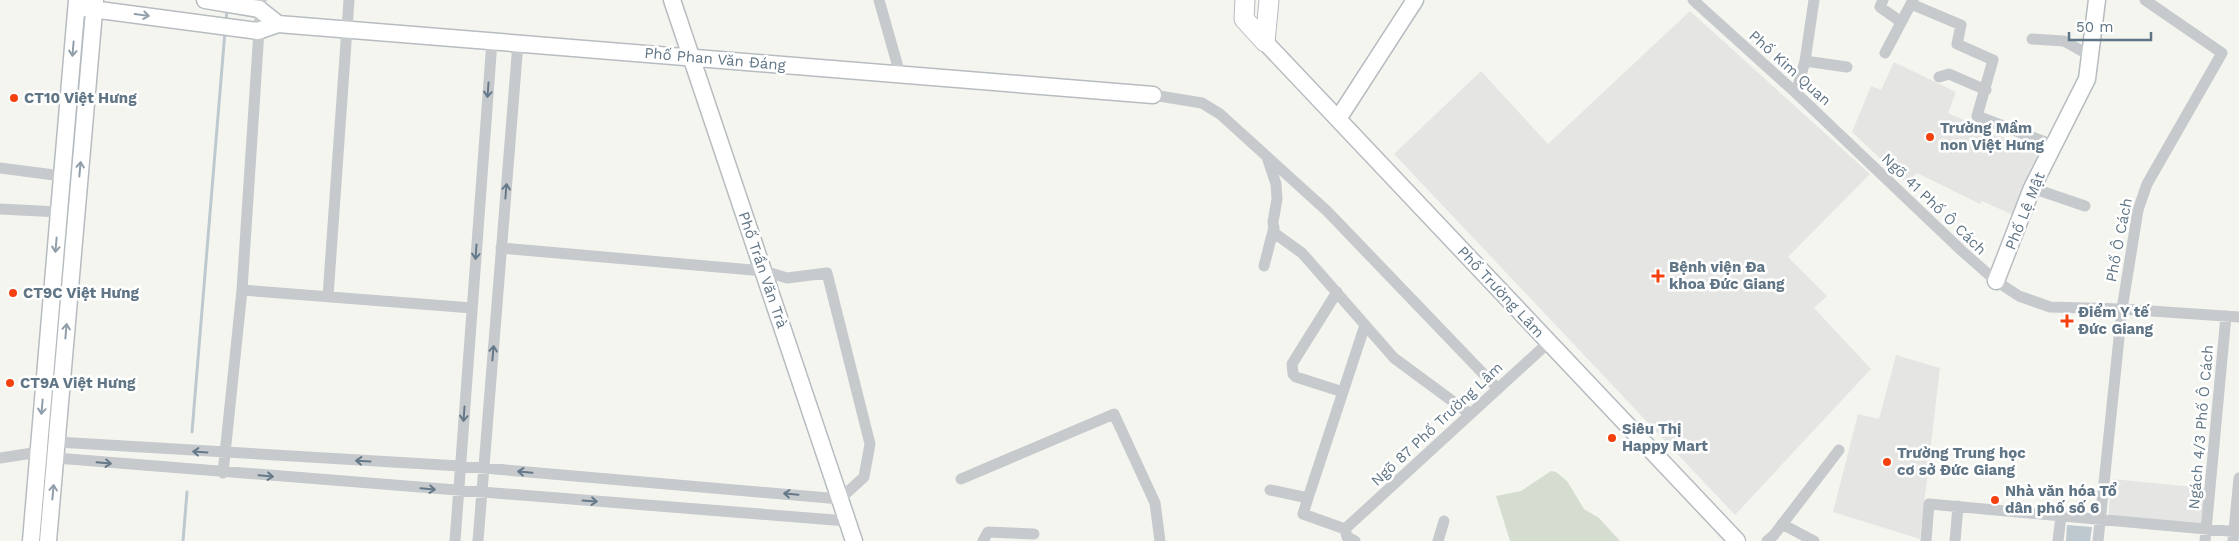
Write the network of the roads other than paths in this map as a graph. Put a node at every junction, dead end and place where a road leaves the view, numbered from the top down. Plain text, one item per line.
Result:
1 (349, 0) edge
2 (672, 0) edge
3 (879, 0) edge
4 (1246, 0) edge
5 (1269, 0) edge
6 (1416, 0) edge
7 (1692, 0) edge
8 (1814, 0) edge
9 (1883, 0) edge
10 (2098, 0) edge
11 (2145, 0) edge
12 (75, 2) edge
13 (220, 2) edge
14 (1912, 2) edge
15 (94, 4) edge
16 (260, 4) edge
17 (1901, 22) junction
18 (278, 24) junction
19 (346, 30) junction
20 (258, 31) junction
21 (2032, 39) dead end
22 (492, 41) junction
23 (1265, 42) junction
24 (518, 44) junction
25 (1885, 53) dead end
26 (2091, 56) junction
27 (691, 58) junction
28 (1805, 61) junction
29 (1847, 67) dead end
30 (900, 74) junction
31 (1939, 76) dead end
32 (1986, 90) junction
33 (1796, 93) junction
34 (1153, 95) joint
35 (1338, 119) junction
36 (2053, 145) junction
37 (1267, 156) junction
38 (1866, 159) joint
39 (0, 168) edge
40 (62, 176) junction
41 (2032, 188) junction
42 (2085, 206) dead end
43 (0, 209) edge
44 (59, 212) junction
45 (1274, 227) junction
46 (501, 248) junction
47 (1264, 266) dead end
48 (764, 271) junction
49 (1996, 281) junction
50 (242, 290) junction
51 (1337, 292) junction
52 (328, 296) junction
53 (472, 308) junction
54 (2122, 309) junction
55 (2226, 316) junction
56 (2239, 318) edge
57 (1365, 325) junction
58 (1549, 342) junction
59 (1498, 389) junction
60 (1343, 392) junction
61 (1470, 414) junction
62 (56, 450) junction
63 (1839, 450) dead end
64 (39, 452) junction
65 (225, 454) junction
66 (0, 458) edge
67 (460, 466) junction
68 (484, 468) junction
69 (223, 473) junction
70 (2239, 478) edge
71 (961, 479) dead end
72 (1270, 490) dead end
73 (458, 492) junction
74 (481, 493) junction
75 (840, 498) junction
76 (1308, 498) junction
77 (1958, 506) junction
78 (2061, 516) junction
79 (2100, 519) junction
80 (847, 521) junction
81 (1444, 521) dead end
82 (1782, 524) junction
83 (2207, 528) junction
84 (1034, 534) dead end
85 (2235, 534) edge
86 (1348, 537) edge
87 (31, 541) edge
88 (48, 541) edge
89 (454, 541) edge
90 (478, 541) edge
91 (854, 541) edge
92 (984, 541) edge
93 (1160, 541) edge
94 (1438, 541) edge
95 (1737, 541) edge
96 (1767, 541) edge
97 (1814, 541) edge
98 (1926, 541) edge
99 (1955, 541) edge
100 (2058, 541) edge
101 (2098, 541) edge
102 (2205, 541) edge

1 - 19 street
2 - 27 street, Phố Trần Văn Trà
3 - 30 street
4 - 23 main road
5 - 23 main road
6 - 35 street
7 - 33 street, Phố Kim Quan
8 - 28 street
9 - 17 street
10 - 26 street, Phố Lệ Mật
11 - 54 street, Phố Ô Cách
12 - 15 street, Phố Phan Văn Đáng
12 -> 40 street
13 - 16 street
14 - 17 street
14 - 32 street
15 -> 20 street, Phố Phan Văn Đáng
62 -> 15 street
16 - 18 street
16 - 20 street
17 - 25 street
18 - 19 street, Phố Phan Văn Đáng
18 - 20 street, Phố Phan Văn Đáng
19 - 22 street, Phố Phan Văn Đáng
19 - 52 street
20 - 50 street
21 - 26 street
22 - 24 street, Phố Phan Văn Đáng
22 -> 53 street
23 - 35 street, Phố Trường Lâm
24 - 27 street, Phố Phan Văn Đáng
46 -> 24 street
26 - 36 street, Phố Lệ Mật
27 - 30 street, Phố Phan Văn Đáng
27 - 48 street, Phố Trần Văn Trà
28 - 29 street
28 - 33 street
30 - 34 street, Phố Phan Văn Đáng
31 - 32 street
32 - 36 street
33 - 38 street, Phố Kim Quan
34 - 37 street
35 - 58 street, Phố Trường Lâm
36 - 41 street, Phố Lệ Mật
37 - 45 street
37 - 59 street
38 - 49 street, Ngõ 41 Phố Ô Cách
39 - 40 street
40 - 44 street
41 - 42 street
41 - 49 street, Phố Lệ Mật
43 - 44 street
44 -> 64 street
45 - 47 street
45 - 51 street
46 - 48 street
68 -> 46 street
48 - 75 street, Phố Trần Văn Trà
48 - 75 street
49 - 54 street, Ngõ 41 Phố Ô Cách
50 - 52 street
50 - 65 street
51 - 57 street
51 - 60 street
52 - 53 street
53 -> 67 street
54 - 55 street, Ngõ 41 Phố Ô Cách
54 - 79 street, Phố Ô Cách
55 - 56 street, Ngõ 41 Phố Ô Cách
55 - 83 street, Ngách 4/3 Phố Ô Cách
57 - 60 street
57 - 61 street
58 - 59 street, Ngõ 87 Phố Trường Lâm
58 - 95 street, Phố Trường Lâm
59 - 61 street, Ngõ 87 Phố Trường Lâm
60 - 76 street
61 - 86 street, Ngõ 87 Phố Trường Lâm
65 -> 62 street
62 -> 69 street
88 -> 62 street
63 - 82 street
64 - 66 street
64 - 87 street
67 -> 65 street
65 - 69 street
67 - 68 street
67 - 73 street
68 - 74 street
75 -> 68 street
69 -> 73 street
70 - 85 street
71 - 93 street
72 - 76 street
73 - 74 street
73 - 89 street
74 -> 80 street
74 - 90 street
75 - 80 street, Phố Trần Văn Trà
76 - 86 street
77 - 78 street
77 - 98 street
77 - 99 street
78 - 79 street
78 - 100 street
79 - 83 street
79 - 101 street, Phố Ô Cách
80 - 91 street, Phố Trần Văn Trà
81 - 94 street
82 - 96 street
82 - 97 street
83 - 85 street
83 - 102 street, Ngách 4/3 Phố Ô Cách
84 - 92 street

